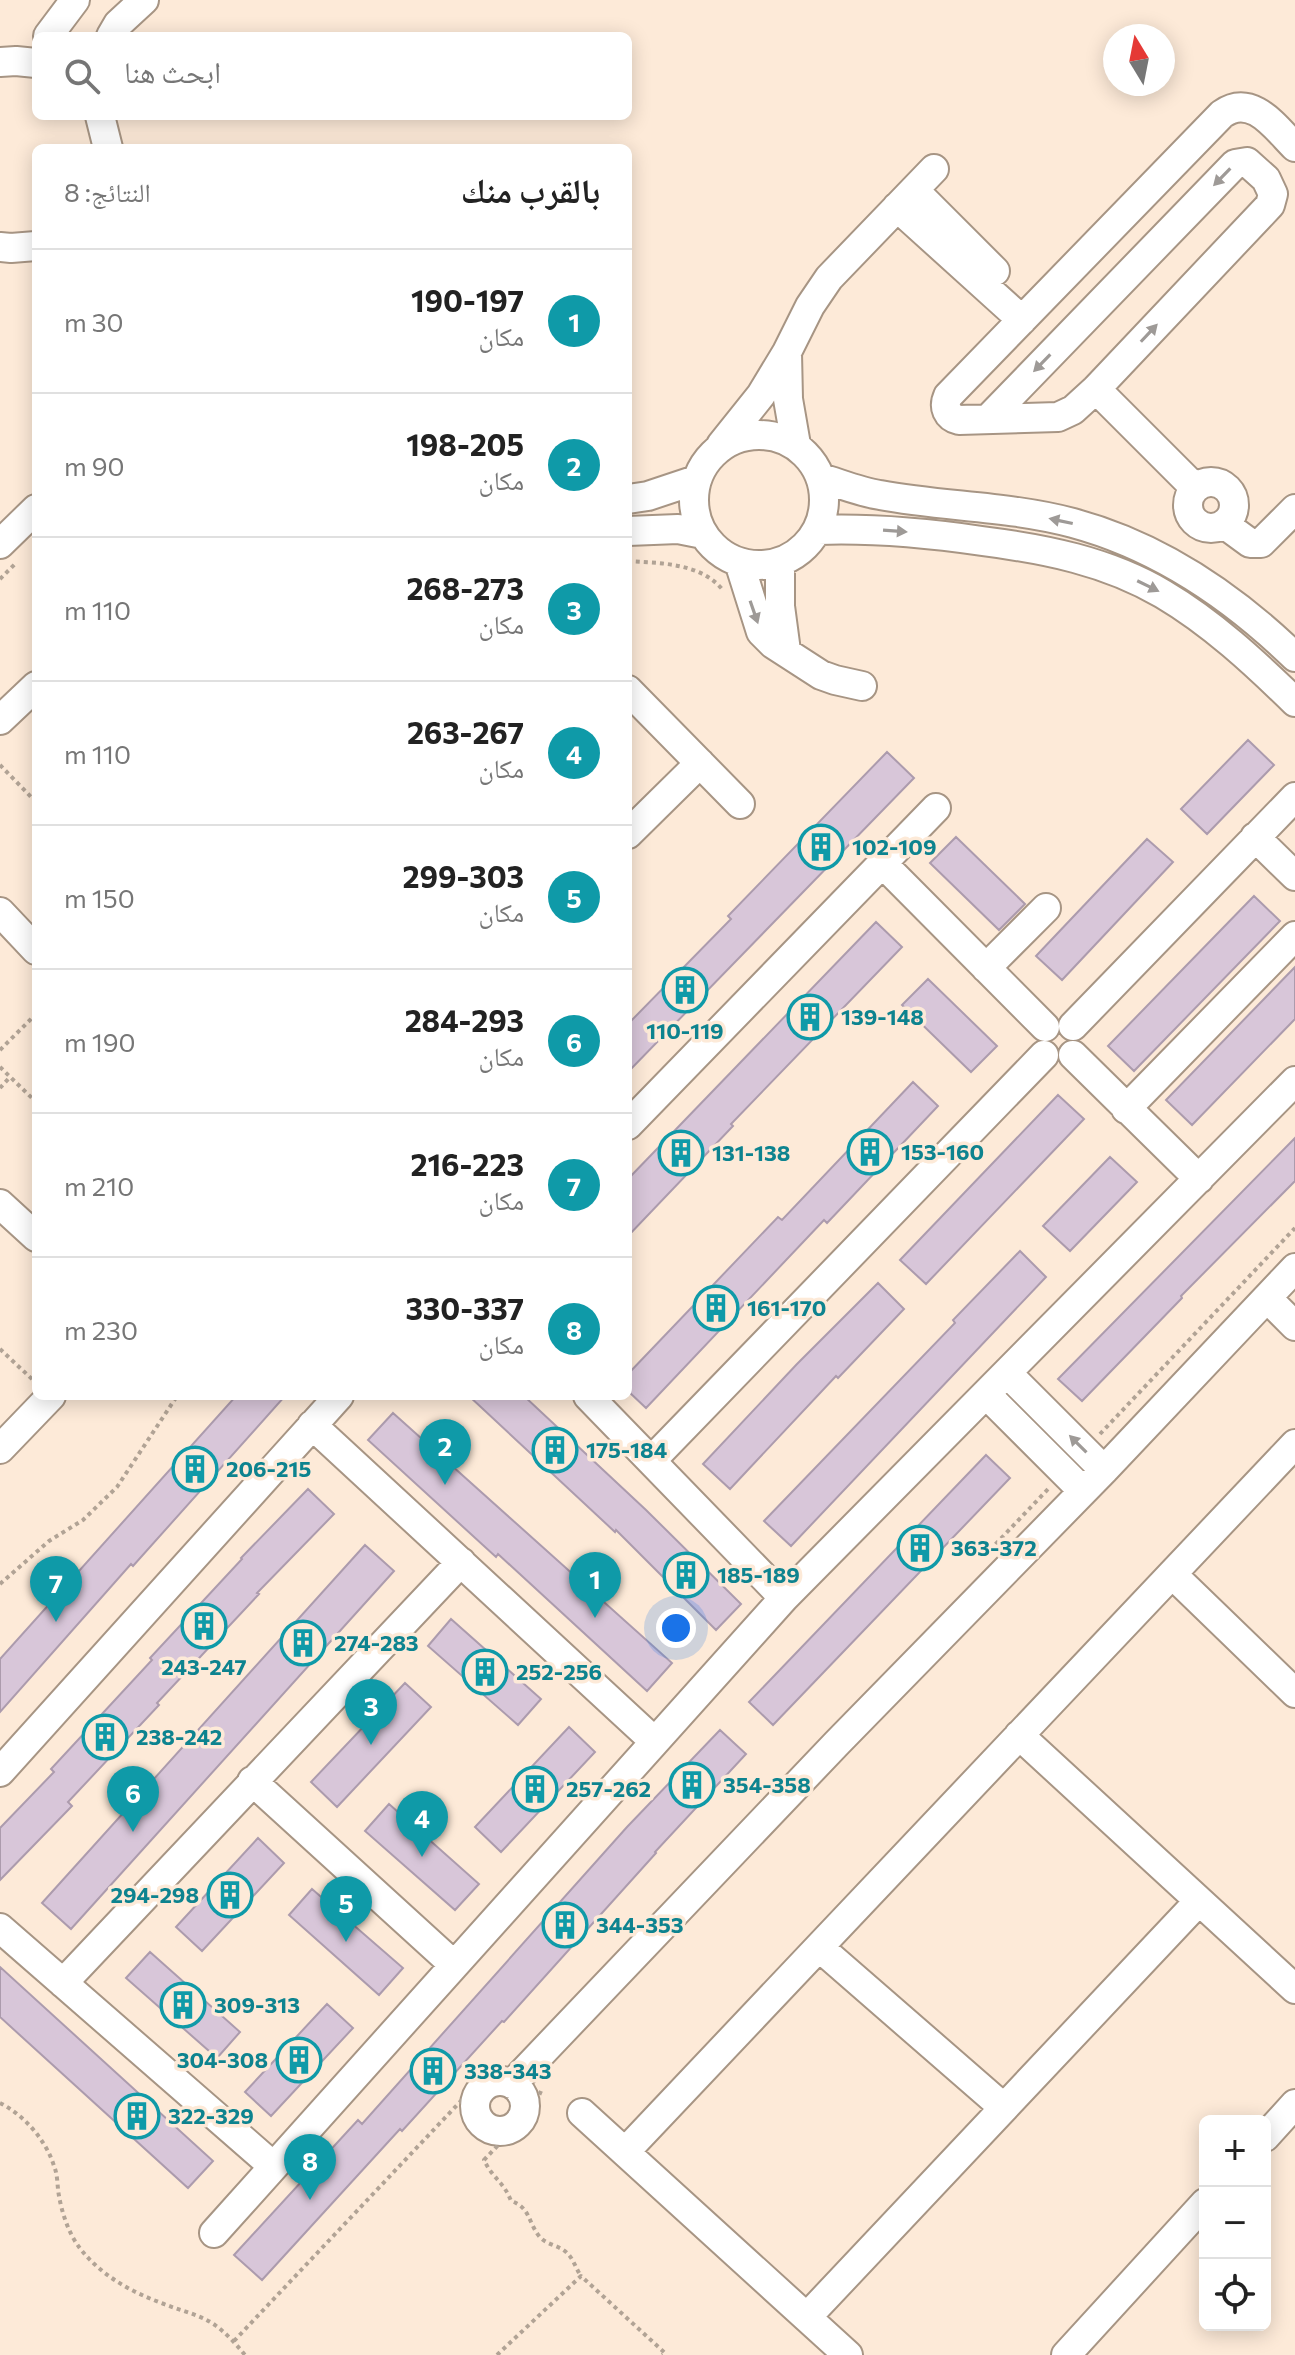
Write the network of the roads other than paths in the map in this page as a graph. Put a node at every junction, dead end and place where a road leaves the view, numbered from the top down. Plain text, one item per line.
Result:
1 (75, 0) edge
2 (144, 0) edge
3 (51, 32) edge
4 (114, 32) edge
5 (32, 61) edge
6 (0, 62) edge
7 (101, 120) edge
8 (107, 144) edge
9 (1295, 147) edge
10 (934, 169) dead end
11 (905, 198) junction
12 (32, 246) edge
13 (0, 247) edge
14 (1028, 313) junction
15 (787, 352) junction
16 (1096, 389) junction
17 (988, 419) junction
18 (796, 445) junction
19 (714, 453) junction
20 (821, 478) junction
21 (696, 480) junction
22 (632, 498) edge
23 (1295, 509) edge
24 (32, 513) edge
25 (818, 530) junction
26 (632, 531) edge
27 (703, 534) junction
28 (0, 544) edge
29 (739, 562) junction
30 (780, 562) junction
31 (786, 651) junction
32 (1295, 657) edge
33 (862, 686) dead end
34 (32, 690) edge
35 (632, 694) edge
36 (1295, 702) edge
37 (0, 720) edge
38 (700, 763) junction
39 (1295, 797) edge
40 (740, 804) dead end
41 (936, 808) dead end
42 (632, 830) edge
43 (1255, 837) junction
44 (882, 863) junction
45 (1295, 876) edge
46 (1046, 908) dead end
47 (0, 912) edge
48 (1295, 936) edge
49 (32, 946) edge
50 (986, 968) junction
51 (1073, 1026) junction
52 (1045, 1027) junction
53 (1044, 1055) junction
54 (1073, 1055) junction
55 (1295, 1081) edge
56 (1126, 1109) junction
57 (632, 1121) edge
58 (1199, 1179) junction
59 (0, 1204) edge
60 (32, 1233) edge
61 (1286, 1283) edge
62 (1295, 1326) edge
63 (1007, 1373) junction
64 (986, 1394) junction
65 (47, 1400) edge
66 (335, 1400) edge
67 (592, 1400) edge
68 (312, 1425) junction
69 (1295, 1444) edge
70 (0, 1449) edge
71 (651, 1461) junction
72 (1104, 1470) junction
73 (1083, 1491) junction
74 (461, 1562) junction
75 (1172, 1574) junction
76 (784, 1598) junction
77 (1295, 1693) edge
78 (1019, 1735) junction
79 (654, 1741) junction
80 (0, 1772) edge
81 (252, 1781) junction
82 (1199, 1901) junction
83 (0, 1928) edge
84 (819, 1947) junction
85 (454, 1965) junction
86 (63, 1983) junction
87 (1295, 1989) edge
88 (512, 2084) dead end
89 (1295, 2104) edge
90 (1004, 2108) junction
91 (582, 2113) dead end
92 (1271, 2130) edge
93 (625, 2152) junction
94 (273, 2166) junction
95 (1199, 2210) edge
96 (214, 2233) dead end
97 (807, 2317) junction
98 (848, 2355) edge
99 (1066, 2355) edge

1 - 3 street
2 - 4 street
5 - 6 street
7 - 8 street
9 - 14 street
10 - 11 street
11 - 14 street
11 - 15 street
12 - 13 street
14 - 17 street
15 - 18 street
15 - 19 street
16 - 17 street
16 -> 17 street
16 - 23 street
18 - 19 street
18 - 20 street
19 - 21 street
20 - 25 street
32 -> 20 street
21 - 22 street
21 - 27 street
24 - 28 street
25 - 30 street
25 -> 36 street
26 - 27 street
27 - 29 street
29 - 30 street
29 -> 31 street
30 - 31 street
31 - 33 street
34 - 37 street
35 - 38 street
38 - 40 street
38 - 42 street
39 - 43 street
41 - 44 street
43 - 45 street
43 - 51 street
44 - 50 street
44 - 57 street
46 - 50 street
47 - 49 street
48 - 56 street
50 - 52 street
51 - 52 street
51 - 54 street
52 - 53 street
53 - 54 street
53 - 71 street
54 - 56 street
55 - 58 street
56 - 58 street
58 - 63 street
59 - 60 street
61 - 62 street
61 - 72 street
63 - 64 street
72 -> 63 street
64 - 73 street
64 - 76 street
65 - 70 street
66 - 68 street
67 - 71 street
68 - 74 street
68 - 80 street
69 - 75 street
71 - 76 street
72 - 73 street
73 - 88 street
74 - 79 street
74 - 81 street
75 - 77 street
75 - 78 street
76 - 79 street
78 - 82 street
78 - 84 street
79 - 85 street
81 - 85 street
81 - 86 street
82 - 87 street
82 - 90 street
83 - 86 street
84 - 90 street
84 - 93 street
85 - 94 street
86 - 94 street
89 - 92 street
90 - 97 street
91 - 93 street
93 - 97 street
94 - 96 street
95 - 99 street
97 - 98 street

